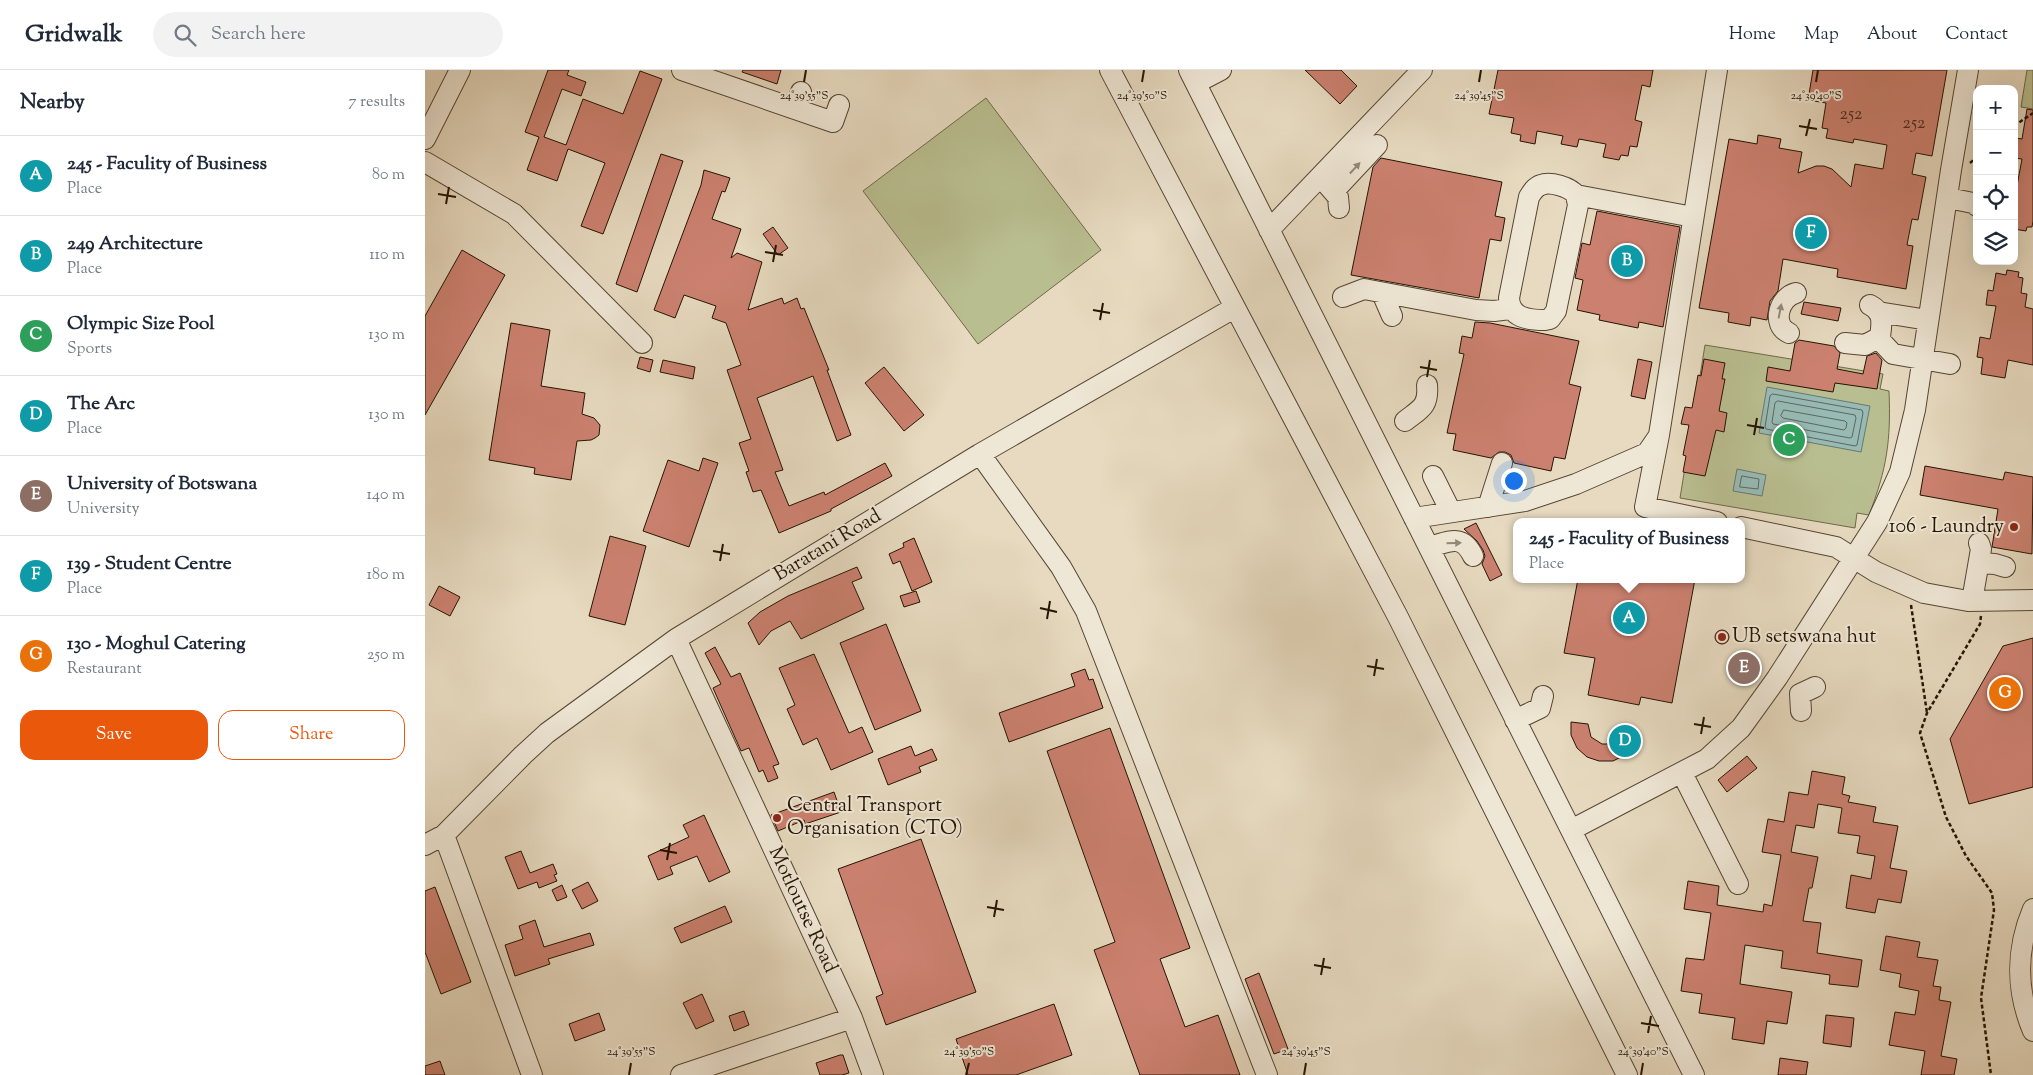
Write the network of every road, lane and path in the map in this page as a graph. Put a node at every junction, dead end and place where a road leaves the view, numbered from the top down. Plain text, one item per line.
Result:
1 (460, 70) edge
2 (682, 70) edge
3 (1110, 70) edge
4 (1221, 70) edge
5 (1422, 70) edge
6 (1717, 70) edge
7 (1193, 76) edge
8 (1970, 82) edge
9 (839, 105) dead end
10 (2033, 113) edge
11 (2018, 123) edge
12 (425, 138) edge
13 (1377, 145) dead end
14 (425, 162) edge
15 (1320, 177) junction
16 (1576, 195) junction
17 (1948, 198) junction
18 (1973, 203) edge
19 (1693, 217) junction
20 (1269, 230) junction
21 (1382, 293) junction
22 (1796, 293) dead end
23 (1343, 297) dead end
24 (1234, 308) junction
25 (1510, 309) junction
26 (1392, 316) dead end
27 (1928, 320) junction
28 (1789, 333) dead end
29 (1878, 338) junction
30 (642, 343) dead end
31 (1845, 343) dead end
32 (1922, 359) junction
33 (1950, 364) dead end
34 (1427, 386) dead end
35 (1405, 421) dead end
36 (1659, 436) junction
37 (980, 454) junction
38 (1502, 462) dead end
39 (1433, 476) dead end
40 (1488, 507) junction
41 (1451, 512) junction
42 (1414, 518) junction
43 (1698, 518) edge
44 (1745, 528) edge
45 (1979, 543) dead end
46 (1429, 547) junction
47 (1473, 556) dead end
48 (1855, 557) junction
49 (1979, 563) junction
50 (2005, 567) dead end
51 (1908, 586) junction
52 (2033, 600) edge
53 (1977, 601) junction
54 (676, 639) junction
55 (1777, 678) junction
56 (1543, 696) dead end
57 (1806, 697) dead end
58 (1927, 713) junction
59 (1515, 720) junction
60 (1682, 773) junction
61 (1571, 830) junction
62 (444, 835) junction
63 (425, 845) edge
64 (1739, 884) dead end
65 (2033, 909) edge
66 (852, 1018) junction
67 (2033, 1031) edge
68 (532, 1075) edge
69 (681, 1075) edge
70 (873, 1075) edge
71 (1267, 1075) edge
72 (1627, 1075) edge
73 (1694, 1075) edge
74 (1991, 1075) edge

1 - 12 street
2 - 9 street
3 - 24 street
4 - 7 street
5 - 15 street
6 - 19 street
7 - 20 street
8 - 17 street
10 - 11 path
15 -> 13 street
14 - 30 street
15 - 20 street
16 - 19 street
16 - 25 street
16 - 25 street
17 - 18 street
17 - 27 street
19 - 36 street
20 - 42 street
21 - 23 street
21 - 25 street
21 - 26 street
28 -> 22 street
24 - 37 street, Baratani Road
24 - 72 street
27 - 29 street
27 - 32 street
29 - 31 street
29 - 32 street
32 - 33 street
32 - 48 street
34 - 35 street
36 - 40 street
36 - 43 street
37 - 54 street, Baratani Road
37 - 71 street
38 - 40 street
39 - 41 street
40 - 41 street
41 - 42 street
42 - 46 street
44 - 48 street
45 - 49 street
46 -> 47 street
46 - 59 street
48 - 51 street
48 - 55 street
49 - 50 street
49 - 53 street
51 - 53 street
51 - 58 path
52 - 53 street
53 - 58 path
54 - 62 street, Baratani Road
54 - 66 street, Motloutse Road
55 - 57 street
55 - 60 street
56 - 59 street
58 - 74 path
59 - 61 street
60 - 61 street
60 - 64 street
61 - 73 street
62 - 63 street, Baratani Road
62 - 68 street
65 - 67 street
66 - 69 street
66 - 70 street, Motloutse Road

